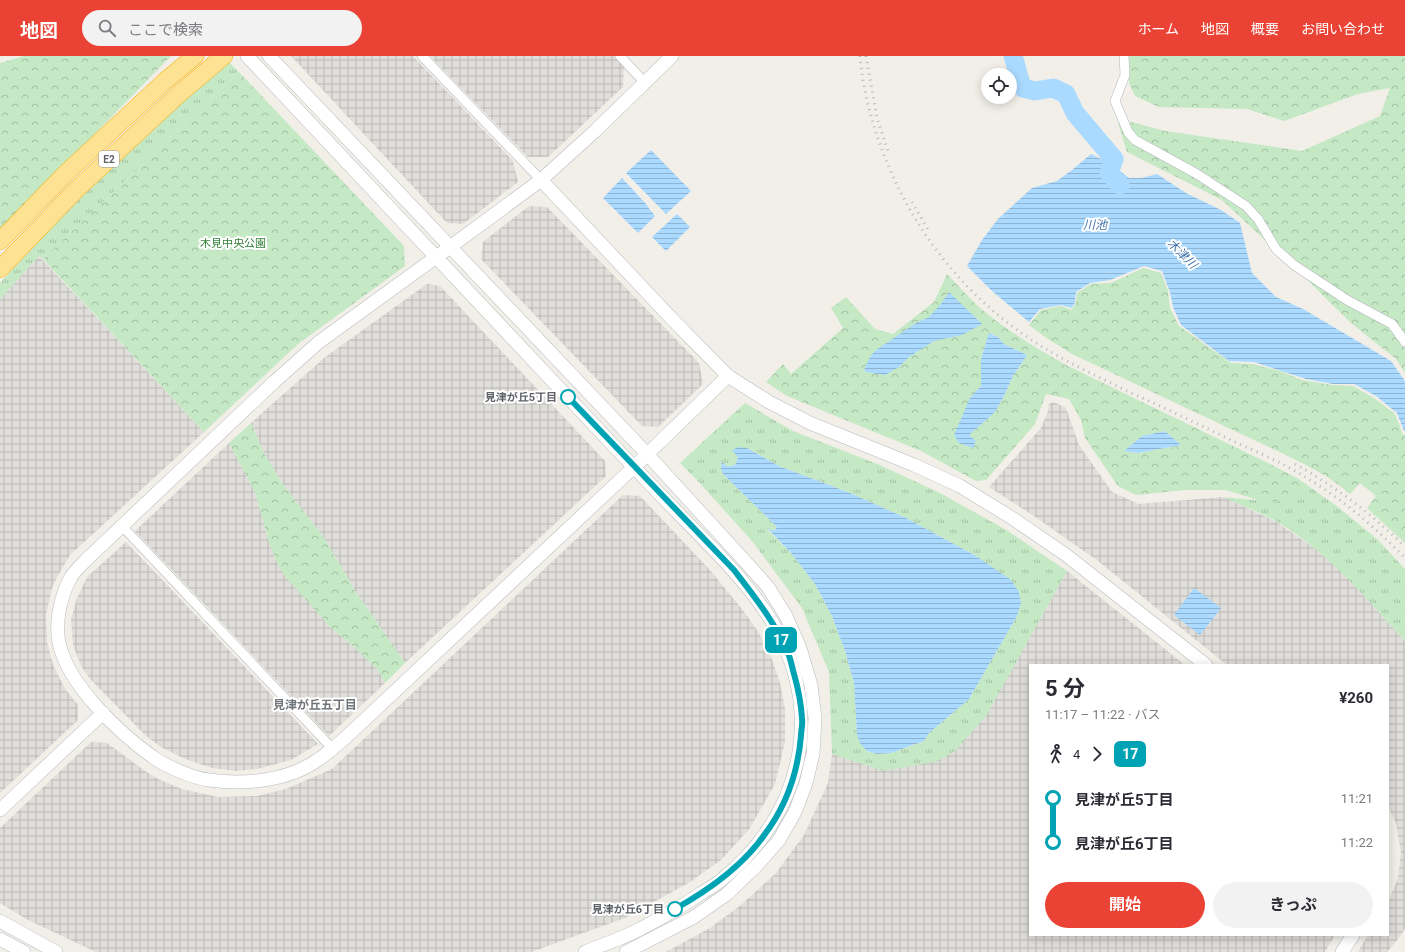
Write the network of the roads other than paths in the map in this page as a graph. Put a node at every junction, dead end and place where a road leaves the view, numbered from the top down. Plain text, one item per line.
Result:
1 (195, 56) edge
2 (224, 56) edge
3 (247, 56) edge
4 (269, 56) edge
5 (422, 56) edge
6 (620, 56) edge
7 (672, 56) edge
8 (1124, 56) edge
9 (645, 83) junction
10 (541, 180) junction
11 (0, 241) edge
12 (450, 248) junction
13 (436, 257) junction
14 (0, 269) edge
15 (1405, 342) edge
16 (728, 376) junction
17 (647, 454) junction
18 (634, 466) junction
19 (122, 526) junction
20 (1205, 664) edge
21 (103, 713) junction
22 (332, 748) junction
23 (0, 810) edge
24 (0, 921) edge
25 (1352, 936) edge
26 (0, 939) edge
27 (610, 947) edge
28 (24, 952) edge
29 (56, 952) edge
30 (585, 952) edge
31 (626, 952) edge
32 (1342, 952) edge

1 - 11 highway, E2
2 - 14 highway, E2
3 - 13 street
4 - 12 street
5 - 10 street
6 - 9 street
7 - 9 street
8 - 15 street
9 - 10 street
10 - 12 street
10 - 16 street
12 - 13 street
12 - 17 street
13 - 18 street
13 - 19 street
16 - 17 street
16 - 20 street
17 - 18 street
17 - 31 street
18 - 22 street
18 - 27 street
19 - 21 street
19 - 22 street
21 - 22 street
21 - 23 street
24 - 29 street
25 - 32 street
26 - 28 street
27 - 30 street

